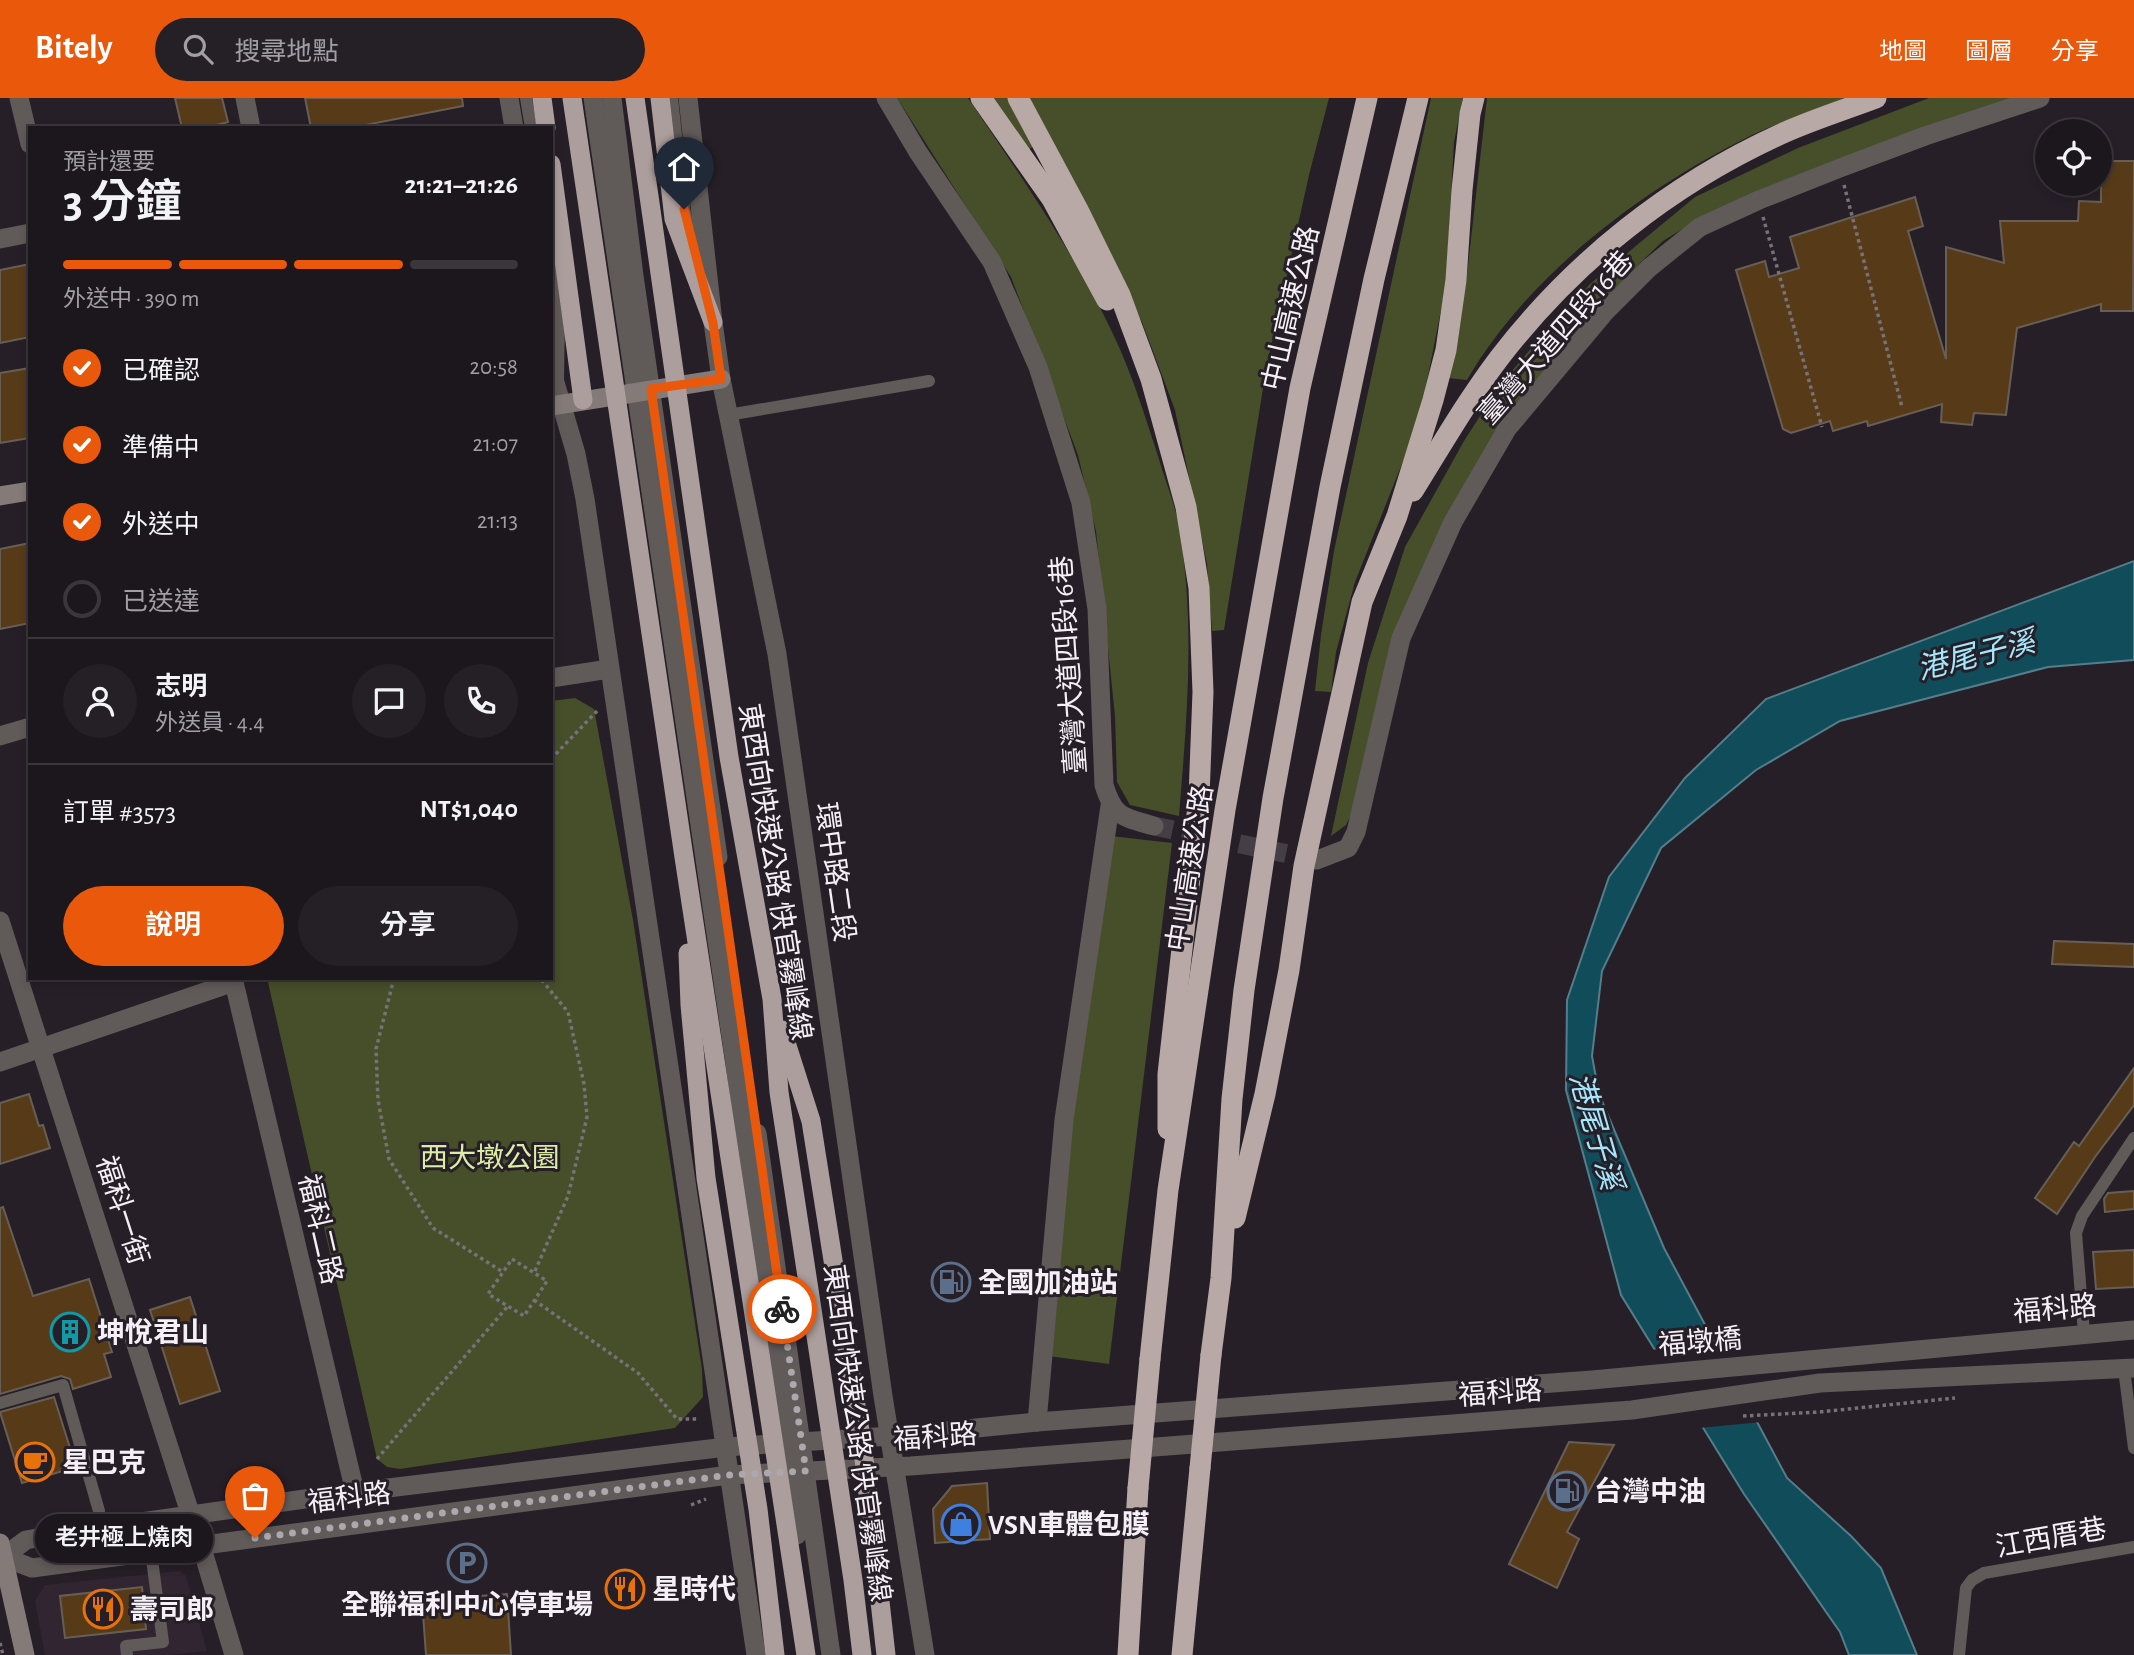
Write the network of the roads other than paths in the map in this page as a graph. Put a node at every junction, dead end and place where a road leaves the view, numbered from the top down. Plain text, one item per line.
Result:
1 (19, 98) edge
2 (245, 98) edge
3 (509, 98) edge
4 (526, 98) edge
5 (542, 98) edge
6 (572, 98) edge
7 (593, 98) edge
8 (612, 98) edge
9 (635, 98) edge
10 (660, 98) edge
11 (671, 98) edge
12 (688, 98) edge
13 (886, 98) edge
14 (981, 98) edge
15 (1018, 98) edge
16 (1367, 98) edge
17 (1418, 98) edge
18 (1474, 98) edge
19 (1876, 98) edge
20 (2040, 98) edge
21 (251, 126) edge
22 (514, 126) edge
23 (531, 126) edge
24 (546, 126) edge
25 (28, 136) edge
26 (553, 175) edge
27 (679, 214) junction
28 (28, 233) edge
29 (0, 239) edge
30 (553, 280) edge
31 (713, 323) junction
32 (721, 379) junction
33 (1151, 379) junction
34 (929, 381) dead end
35 (643, 390) junction
36 (556, 392) edge
37 (583, 400) junction
38 (728, 415) junction
39 (576, 454) junction
40 (28, 491) edge
41 (0, 496) edge
42 (1397, 516) junction
43 (609, 669) junction
44 (553, 678) edge
45 (28, 728) edge
46 (0, 736) edge
47 (1110, 806) junction
48 (1154, 826) tunnel mouth
49 (684, 857) junction
50 (1317, 860) tunnel mouth
51 (0, 921) edge
52 (233, 980) edge
53 (772, 999) junction
54 (42, 1048) junction
55 (0, 1062) edge
56 (2134, 1138) edge
57 (1168, 1190) junction
58 (1221, 1278) junction
59 (2134, 1330) edge
60 (2084, 1333) junction
61 (1814, 1359) joint
62 (2129, 1368) edge
63 (1592, 1380) joint
64 (0, 1403) edge
65 (1632, 1410) joint
66 (1037, 1422) junction
67 (889, 1436) junction
68 (792, 1443) junction
69 (726, 1447) junction
70 (2134, 1448) edge
71 (895, 1467) junction
72 (797, 1472) junction
73 (729, 1475) junction
74 (355, 1492) junction
75 (99, 1511) dead end
76 (191, 1516) junction
77 (201, 1545) junction
78 (2134, 1547) edge
79 (1, 1552) edge
80 (151, 1552) junction
81 (25, 1655) edge
82 (127, 1655) edge
83 (234, 1655) edge
84 (756, 1655) edge
85 (775, 1655) edge
86 (806, 1655) edge
87 (813, 1655) edge
88 (831, 1655) edge
89 (862, 1655) edge
90 (886, 1655) edge
91 (925, 1655) edge
92 (1128, 1655) edge
93 (1182, 1655) edge
94 (1959, 1655) edge

1 - 25 street
2 - 21 street
3 - 22 street
4 - 23 lane
5 - 24 highway
6 - 49 highway, bridge
7 - 35 street
8 - 35 street
9 - 53 highway, 東西向快速公路 快官霧峰線, bridge
10 - 27 highway
11 - 27 lane
12 - 31 street, 環中路二段
13 - 47 street, 臺灣大道四段16巷
14 - 33 highway
15 - 33 highway
16 - 57 highway, 中山高速公路
17 - 58 highway
18 - 42 highway
19 - 42 highway
20 - 50 street, 臺灣大道四段16巷
26 - 37 highway
27 - 31 highway
28 - 29 street
30 - 36 lane
31 - 32 street, 環中路二段
32 - 35 main road
32 - 38 street, 環中路二段
33 - 57 highway
34 - 38 lane
35 - 37 main road
35 - 68 street
36 - 37 main road
36 - 39 street
37 - 39 street
38 - 67 street, 環中路二段
39 - 43 street
40 - 41 main road
42 - 58 highway
43 - 44 street
43 - 69 street
45 - 46 street
47 - 48 street, 臺灣大道四段16巷
47 - 66 street
49 - 85 highway, bridge
49 - 86 highway, bridge
51 - 54 street, 福科一街
52 - 54 street
52 - 74 street, 福科二路
53 - 89 highway, 東西向快速公路 快官霧峰線, bridge
53 - 90 highway, bridge
54 - 55 street
54 - 76 street, 福科一街
56 - 60 lane
57 - 92 highway, 中山高速公路, bridge
58 - 93 highway, bridge
59 - 60 street, 福科路
60 - 61 street, 福科路
61 - 63 street, 福墩橋
62 - 65 street, 福墩橋
62 - 70 lane
63 - 66 street, 福科路
64 - 75 lane
65 - 71 street, 福科路
66 - 67 street, 福科路
67 - 68 street, 福科路
67 - 71 street, 環中路二段
68 - 69 street, 福科路
68 - 72 street
69 - 73 street
69 - 74 street, 福科路
71 - 72 street, 福科路
71 - 91 street, 環中路二段
72 - 73 street, 福科路
72 - 87 street
72 - 88 street
73 - 77 street, 福科路
73 - 84 street
74 - 76 street, 福科路
76 - 79 street, 福科路
77 - 80 street, 福科路
77 - 83 street
78 - 94 lane, 江西厝巷
79 - 80 street, 福科路
79 - 81 main road
80 - 82 lane

